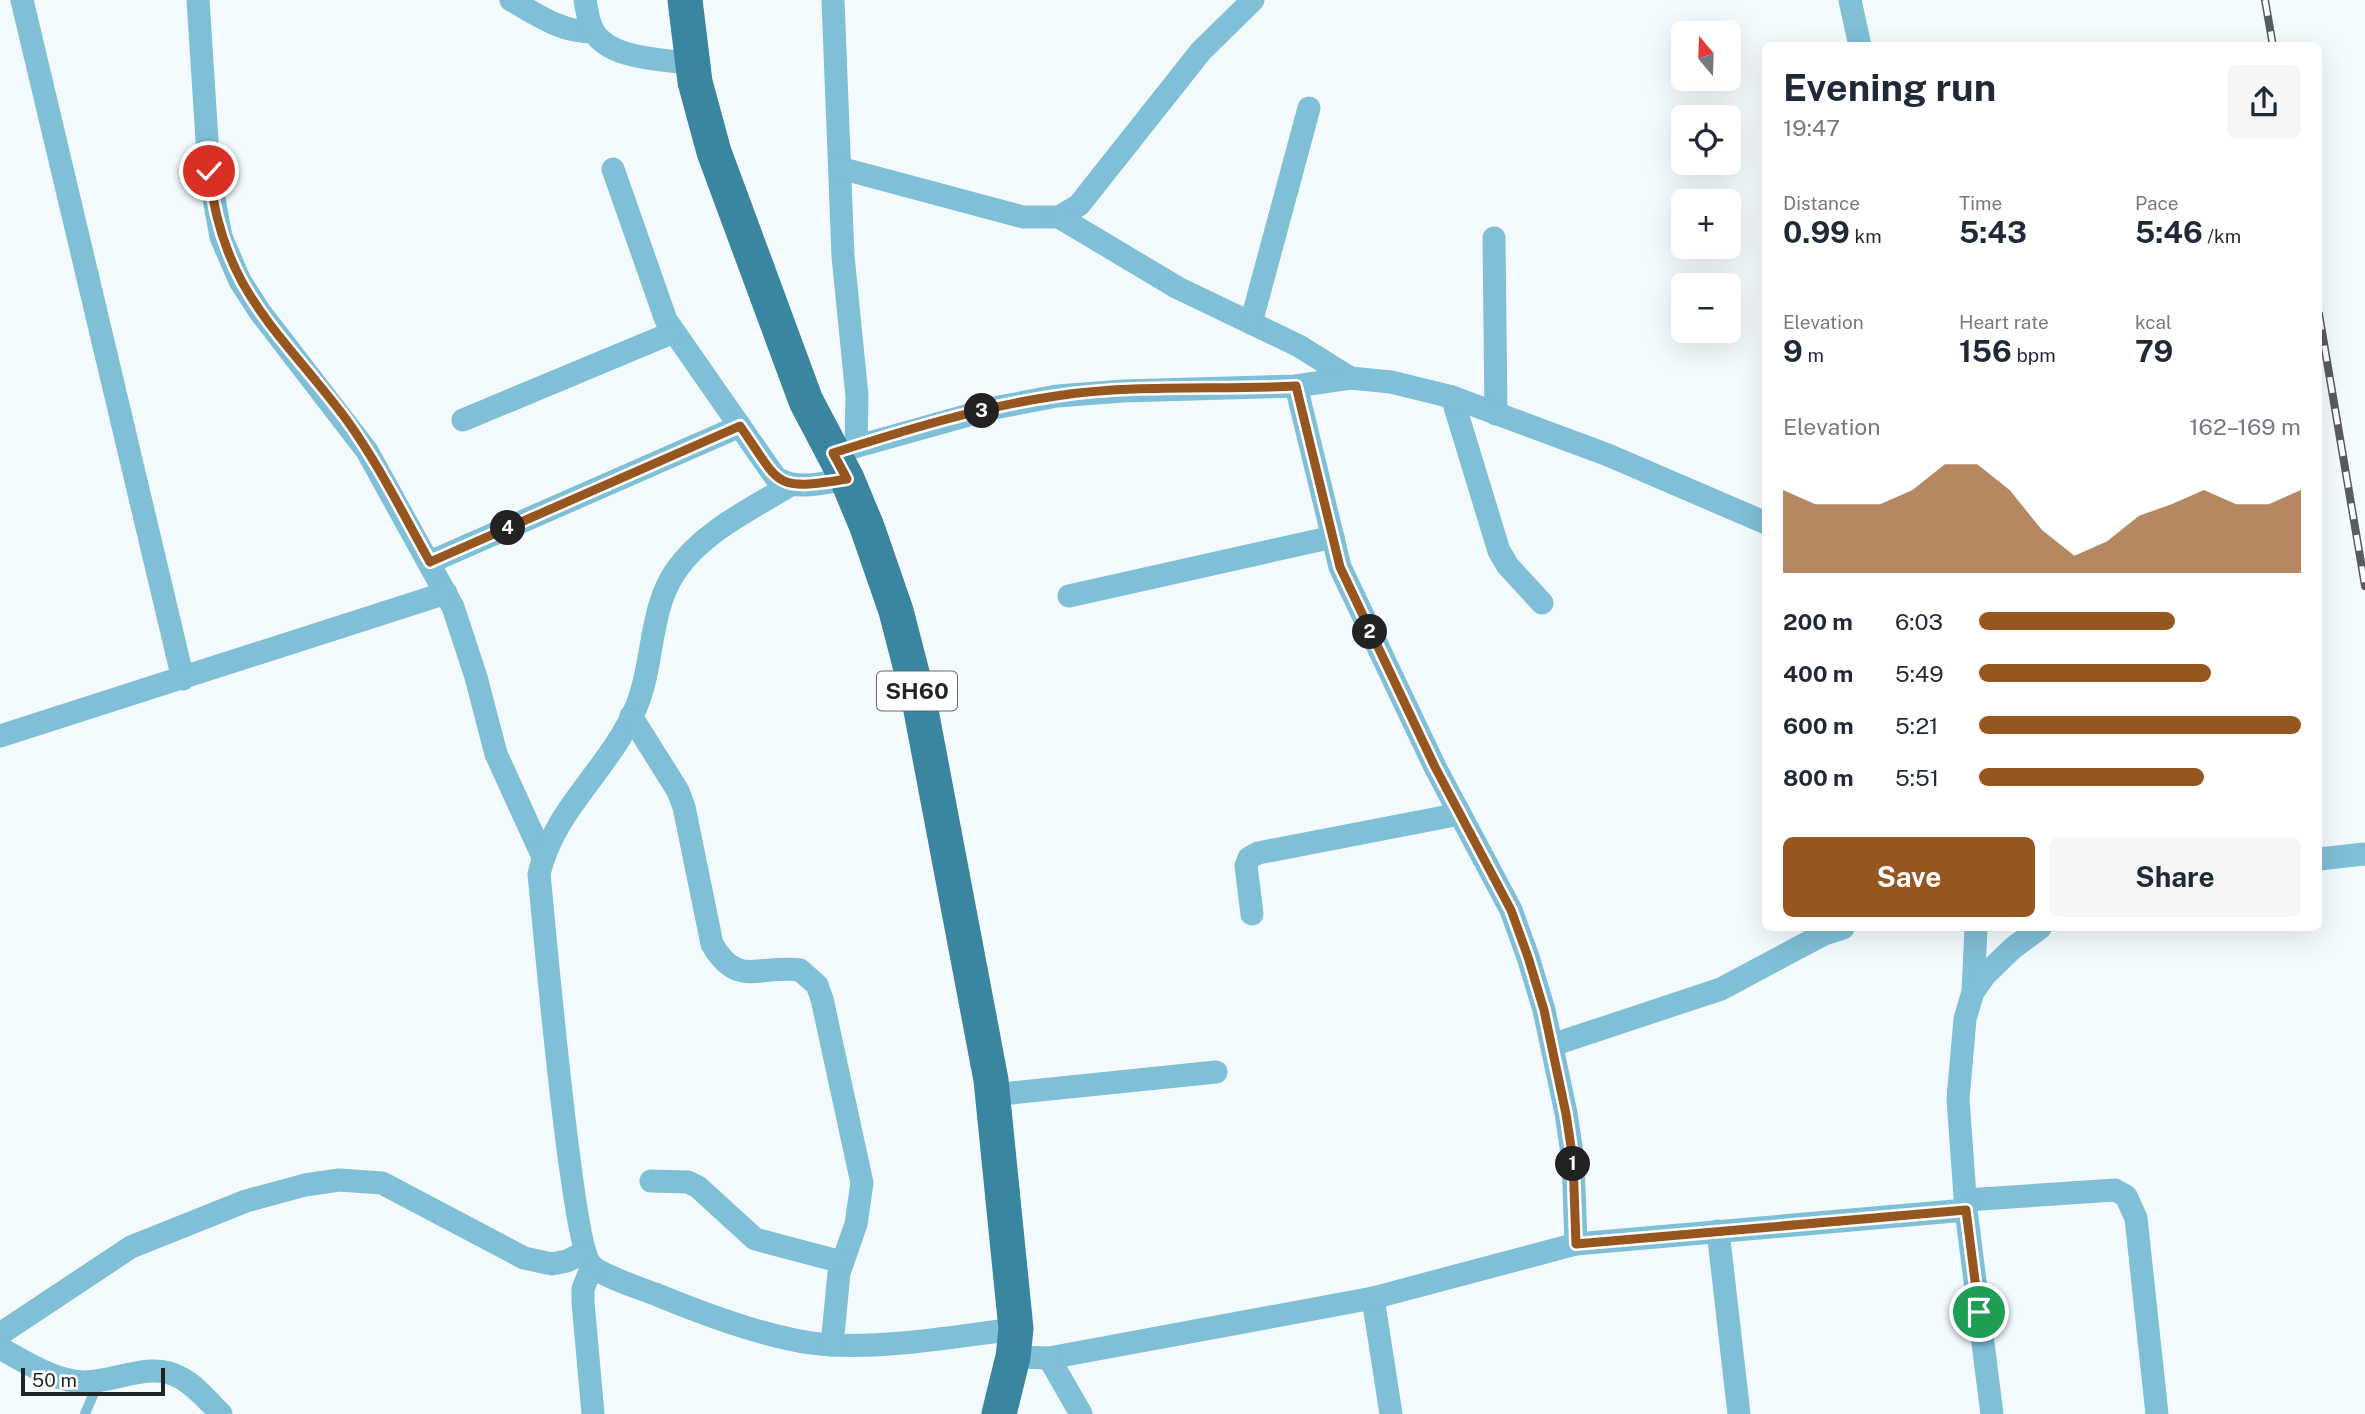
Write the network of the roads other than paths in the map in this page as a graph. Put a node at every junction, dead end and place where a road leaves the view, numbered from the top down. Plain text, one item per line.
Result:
1 (22, 0) edge
2 (198, 0) edge
3 (511, 0) edge
4 (585, 0) edge
5 (685, 0) edge
6 (833, 0) edge
7 (1253, 0) edge
8 (1850, 0) edge
9 (593, 32) junction
10 (1859, 42) edge
11 (693, 64) junction
12 (1309, 108) dead end
13 (840, 168) junction
14 (614, 169) dead end
15 (1059, 217) junction
16 (1494, 239) dead end
17 (1251, 323) junction
18 (674, 332) junction
19 (1350, 378) junction
20 (1296, 386) junction
21 (1452, 397) junction
22 (1496, 414) junction
23 (463, 420) dead end
24 (740, 426) junction
25 (845, 459) junction
26 (789, 486) junction
27 (1762, 521) edge
28 (1333, 537) junction
29 (430, 562) junction
30 (446, 593) junction
31 (1069, 596) dead end
32 (1542, 603) dead end
33 (183, 679) junction
34 (631, 716) junction
35 (0, 736) edge
36 (1460, 814) junction
37 (2365, 854) edge
38 (542, 858) junction
39 (2322, 859) edge
40 (1252, 914) dead end
41 (1834, 931) edge
42 (1976, 931) edge
43 (2036, 931) edge
44 (1973, 992) junction
45 (1552, 1045) junction
46 (1216, 1072) dead end
47 (992, 1095) junction
48 (651, 1181) dead end
49 (1966, 1205) junction
50 (1718, 1231) junction
51 (1576, 1244) junction
52 (588, 1259) junction
53 (842, 1262) junction
54 (1373, 1298) junction
55 (0, 1334) edge
56 (1015, 1343) junction
57 (832, 1345) junction
58 (0, 1348) edge
59 (1049, 1357) junction
60 (100, 1380) junction
61 (85, 1414) edge
62 (221, 1414) edge
63 (593, 1414) edge
64 (999, 1414) edge
65 (1081, 1414) edge
66 (1391, 1414) edge
67 (1739, 1414) edge
68 (1992, 1414) edge
69 (2157, 1414) edge

1 - 33 street
2 - 29 street
3 - 9 street
4 - 9 street
5 - 11 main road, SH60
6 - 13 street
7 - 15 street
8 - 10 street
9 - 11 street
11 - 25 main road, SH60
12 - 17 street
13 - 15 street
13 - 25 street
14 - 18 street
15 - 17 street
16 - 22 street
17 - 19 street
18 - 23 street
18 - 24 street
19 - 20 street
19 - 21 street
20 - 25 street
20 - 28 street
21 - 22 street
21 - 32 street
22 - 27 street
24 - 26 street
24 - 29 street
25 - 26 street
25 - 47 main road, SH60
26 - 34 street
28 - 31 street
28 - 36 street
29 - 30 street
30 - 33 street
30 - 38 street
33 - 35 street
34 - 38 street
34 - 53 street
36 - 40 street
36 - 45 street
37 - 39 street
38 - 52 street
41 - 45 street
42 - 44 street
43 - 44 street
44 - 49 street
45 - 51 street
46 - 47 street
47 - 56 main road, SH60
48 - 53 street
49 - 50 street
49 - 68 street
49 - 69 street
50 - 51 street
50 - 67 street
51 - 54 street
52 - 55 street
52 - 57 street
52 - 63 street
53 - 57 street
54 - 59 street
54 - 66 street
56 - 57 street
56 - 59 street
56 - 64 main road, SH60
58 - 60 street
59 - 65 street
60 - 61 lane
60 - 62 street

